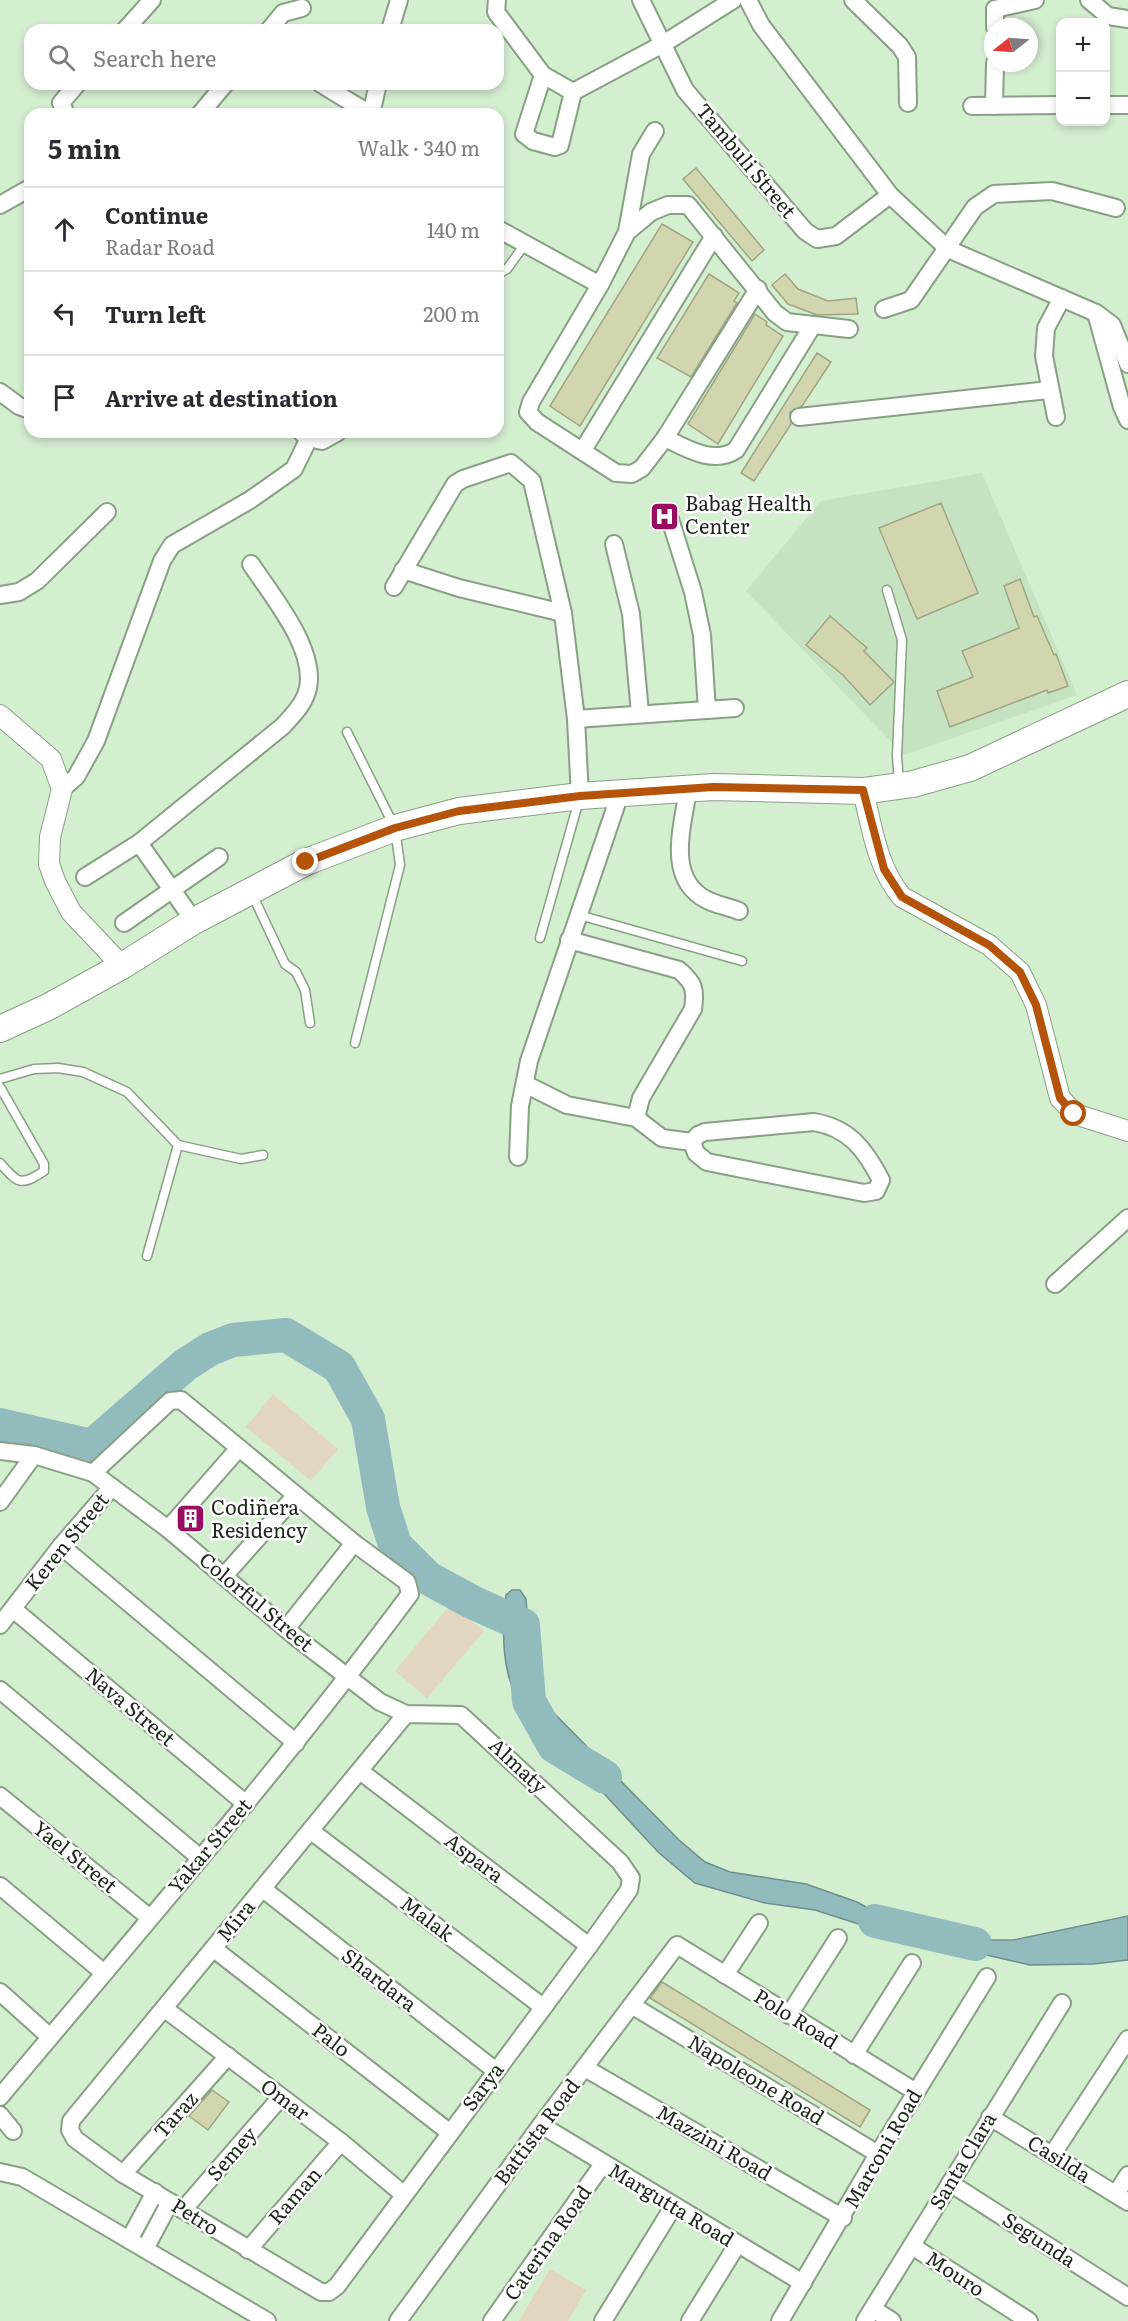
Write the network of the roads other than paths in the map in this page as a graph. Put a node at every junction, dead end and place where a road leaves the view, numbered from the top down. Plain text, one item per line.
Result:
1 (152, 0) edge
2 (399, 0) edge
3 (497, 0) edge
4 (641, 0) edge
5 (733, 0) edge
6 (748, 0) edge
7 (853, 0) edge
8 (1035, 0) edge
9 (1089, 0) edge
10 (990, 5) edge
11 (302, 8) dead end
12 (1128, 19) edge
13 (130, 24) edge
14 (274, 24) edge
15 (395, 24) edge
16 (663, 44) junction
17 (995, 72) edge
18 (543, 75) junction
19 (72, 90) edge
20 (221, 90) edge
21 (331, 90) edge
22 (377, 90) edge
23 (573, 92) junction
24 (908, 103) dead end
25 (1056, 105) edge
26 (1110, 105) edge
27 (1128, 105) edge
28 (972, 106) dead end
29 (994, 106) junction
30 (63, 108) edge
31 (210, 108) edge
32 (361, 108) edge
33 (372, 108) edge
34 (655, 131) dead end
35 (24, 191) edge
36 (890, 195) junction
37 (0, 205) edge
38 (1116, 208) dead end
39 (504, 232) edge
40 (627, 232) junction
41 (714, 236) junction
42 (525, 244) junction
43 (948, 249) junction
44 (504, 271) edge
45 (600, 285) junction
46 (758, 289) junction
47 (1062, 298) junction
48 (884, 309) dead end
49 (1096, 313) junction
50 (813, 325) junction
51 (849, 329) dead end
52 (1128, 364) edge
53 (1050, 390) junction
54 (0, 392) edge
55 (24, 408) edge
56 (799, 417) dead end
57 (1056, 417) dead end
58 (1128, 420) edge
59 (304, 438) edge
60 (665, 438) junction
61 (583, 450) junction
62 (107, 512) dead end
63 (670, 519) dead end
64 (614, 544) dead end
65 (251, 564) dead end
66 (403, 570) junction
67 (394, 587) dead end
68 (887, 590) dead end
69 (0, 595) edge
70 (563, 613) junction
71 (1128, 694) edge
72 (735, 708) dead end
73 (707, 710) junction
74 (640, 713) junction
75 (0, 715) edge
76 (576, 719) junction
77 (347, 732) dead end
78 (900, 785) junction
79 (62, 789) junction
80 (687, 789) junction
81 (863, 790) junction
82 (620, 794) junction
83 (580, 796) junction
84 (395, 828) junction
85 (139, 843) junction
86 (219, 857) dead end
87 (85, 877) dead end
88 (172, 889) junction
89 (251, 890) junction
90 (739, 911) dead end
91 (579, 915) junction
92 (194, 921) junction
93 (124, 923) dead end
94 (540, 938) dead end
95 (569, 940) junction
96 (742, 961) dead end
97 (122, 966) junction
98 (310, 1023) dead end
99 (0, 1029) edge
100 (355, 1043) dead end
101 (0, 1079) edge
102 (525, 1084) junction
103 (0, 1087) edge
104 (636, 1118) junction
105 (1128, 1131) edge
106 (692, 1142) junction
107 (178, 1145) junction
108 (263, 1155) dead end
109 (518, 1157) dead end
110 (0, 1163) edge
111 (1128, 1218) edge
112 (147, 1256) dead end
113 (1055, 1284) dead end
114 (239, 1448) junction
115 (0, 1450) edge
116 (34, 1455) junction
117 (93, 1473) junction
118 (112, 1487) junction
119 (296, 1495) junction
120 (0, 1502) edge
121 (168, 1529) junction
122 (354, 1544) junction
123 (61, 1546) junction
124 (224, 1576) junction
125 (13, 1609) junction
126 (0, 1625) edge
127 (286, 1629) junction
128 (349, 1677) junction
129 (0, 1690) edge
130 (380, 1702) joint
131 (406, 1714) junction
132 (296, 1743) junction
133 (360, 1771) junction
134 (0, 1796) edge
135 (246, 1804) junction
136 (310, 1831) junction
137 (199, 1857) junction
138 (631, 1878) joint
139 (0, 1886) edge
140 (263, 1889) junction
141 (150, 1918) junction
142 (759, 1923) dead end
143 (838, 1938) dead end
144 (677, 1945) joint
145 (589, 1946) junction
146 (214, 1949) junction
147 (912, 1963) dead end
148 (104, 1973) junction
149 (725, 1975) junction
150 (987, 1977) dead end
151 (0, 1992) edge
152 (1062, 2003) dead end
153 (633, 2006) junction
154 (543, 2007) junction
155 (165, 2009) junction
156 (789, 2015) junction
157 (50, 2037) junction
158 (1128, 2039) edge
159 (854, 2055) junction
160 (228, 2056) junction
161 (585, 2067) junction
162 (496, 2071) junction
163 (916, 2092) junction
164 (0, 2097) edge
165 (281, 2097) junction
166 (0, 2115) edge
167 (990, 2117) junction
168 (541, 2125) junction
169 (69, 2130) joint
170 (13, 2131) dead end
171 (449, 2132) junction
172 (341, 2142) junction
173 (878, 2154) junction
174 (1052, 2155) junction
175 (603, 2164) junction
176 (0, 2172) edge
177 (123, 2174) junction
178 (1128, 2175) edge
179 (950, 2183) junction
180 (154, 2192) junction
181 (403, 2194) junction
182 (1122, 2198) edge
183 (176, 2206) junction
184 (673, 2207) junction
185 (843, 2218) junction
186 (129, 2240) junction
187 (737, 2245) junction
188 (912, 2246) junction
189 (145, 2249) junction
190 (248, 2250) junction
191 (803, 2283) junction
192 (329, 2292) joint
193 (1128, 2297) edge
194 (869, 2315) edge
195 (267, 2321) edge
196 (399, 2321) edge
197 (492, 2321) edge
198 (603, 2321) edge
199 (690, 2321) edge
200 (780, 2321) edge
201 (892, 2321) edge
202 (1029, 2321) edge

1 - 13 street
2 - 15 street
3 - 18 street
4 - 16 street, Tambuli Street
5 - 16 street
6 - 36 street
7 - 24 street
8 - 10 street
9 - 12 street
11 - 14 street
16 - 23 street
16 - 36 street, Tambuli Street
17 - 29 street
18 - 23 street
18 - 23 street
19 - 30 street
20 - 31 street
21 - 32 street
22 - 33 street
25 - 29 street
26 - 27 street
28 - 29 street
34 - 40 street
35 - 37 street
36 - 43 street
38 - 43 street
39 - 42 street
40 - 41 street
40 - 45 street
41 - 46 street
41 - 61 street
42 - 44 lane
42 - 45 street
43 - 47 street
43 - 48 street
45 - 61 street
46 - 50 street
46 - 60 street
47 - 49 street
47 - 53 street
49 - 52 street
49 - 58 street
50 - 51 street
50 - 60 street
53 - 56 street
53 - 57 street
54 - 55 street
59 - 79 street
60 - 61 street
62 - 69 street
63 - 73 street
64 - 74 street
65 - 85 street
66 - 67 street
66 - 70 street
66 - 70 street
68 - 78 lane
70 - 76 street
71 - 78 main road
72 - 73 street
73 - 74 street
74 - 76 street
75 - 79 street
76 - 83 street
77 - 84 lane
78 - 81 main road
79 - 97 street
80 - 81 main road
80 - 82 main road
80 - 90 street
81 - 105 street
82 - 83 main road
82 - 91 street
83 - 84 main road
83 - 94 lane
84 - 89 main road
84 - 100 lane
85 - 87 street
85 - 88 street
86 - 88 street
88 - 92 street
88 - 93 street
89 - 92 main road
89 - 98 lane
91 - 95 street
91 - 96 lane
92 - 97 main road
95 - 102 street
95 - 104 street
97 - 99 main road
101 - 107 lane
102 - 104 street
102 - 109 street
103 - 110 lane
104 - 106 street
106 - 106 street
107 - 108 lane
107 - 112 lane
111 - 113 street
114 - 117 street
114 - 119 street
114 - 121 street
115 - 116 street, Colorful Street
116 - 117 street, Colorful Street
116 - 120 street
117 - 118 street, Colorful Street
118 - 121 street, Colorful Street
118 - 123 street, Keren Street
119 - 122 street
119 - 124 street
121 - 124 street, Colorful Street
122 - 127 street
122 - 128 street, Yakar Street
123 - 125 street, Keren Street
123 - 132 street
124 - 127 street, Colorful Street
125 - 126 street, Keren Street
125 - 135 street, Nava Street
127 - 128 street, Colorful Street
128 - 130 street, Colorful Street
128 - 132 street, Yakar Street
129 - 137 street
130 - 131 street, Almaty
131 - 133 street, Mira
131 - 138 street, Almaty
132 - 135 street, Yakar Street
133 - 136 street, Mira
133 - 145 street, Aspara
134 - 141 street, Yael Street
135 - 137 street, Yakar Street
136 - 140 street, Mira
136 - 154 street, Malak
137 - 141 street, Yakar Street
138 - 145 street, Sarya
139 - 148 street
140 - 146 street, Mira
140 - 162 street, Shardara
141 - 148 street, Yakar Street
142 - 149 street
143 - 156 street
144 - 149 street, Polo Road
144 - 153 street, Battista Road
145 - 154 street, Sarya
146 - 155 street, Mira
146 - 171 street, Palo
147 - 159 street
148 - 157 street, Yakar Street
149 - 156 street, Polo Road
150 - 163 street, Marconi Road
151 - 157 street
152 - 167 street, Santa Clara
153 - 161 street, Battista Road
153 - 173 street, Napoleone Road
154 - 162 street, Sarya
155 - 160 street, Omar
155 - 169 street, Mira
156 - 159 street, Polo Road
157 - 164 street, Yakar Street
158 - 174 street
159 - 163 street, Polo Road
160 - 165 street, Omar
160 - 177 street, Taraz
161 - 168 street, Battista Road
161 - 185 street, Mazzini Road
162 - 171 street, Sarya
163 - 173 street, Marconi Road
165 - 172 street, Omar
165 - 183 street, Semey
166 - 170 street
167 - 174 street, Casilda
167 - 179 street, Santa Clara
168 - 175 street, Margutta Road
168 - 196 street, Battista Road
169 - 177 street, Petro
171 - 181 street, Sarya
172 - 181 street, Omar
172 - 190 street, Raman
173 - 185 street, Marconi Road
174 - 182 street, Casilda
175 - 184 street, Margutta Road
175 - 197 street, Caterina Road
176 - 186 street
177 - 180 street, Petro
178 - 182 street
179 - 188 street, Santa Clara
179 - 193 street, Segunda
180 - 183 street, Petro
180 - 186 street
181 - 192 street, Sarya
183 - 189 street, Semey
183 - 190 street, Petro
184 - 187 street, Margutta Road
184 - 198 street
185 - 191 street, Marconi Road
186 - 189 street
187 - 191 street, Margutta Road
187 - 199 street
188 - 194 street, Santa Clara
188 - 202 street, Mouro
189 - 195 street
190 - 192 street, Petro
191 - 200 street, Marconi Road
194 - 201 street

